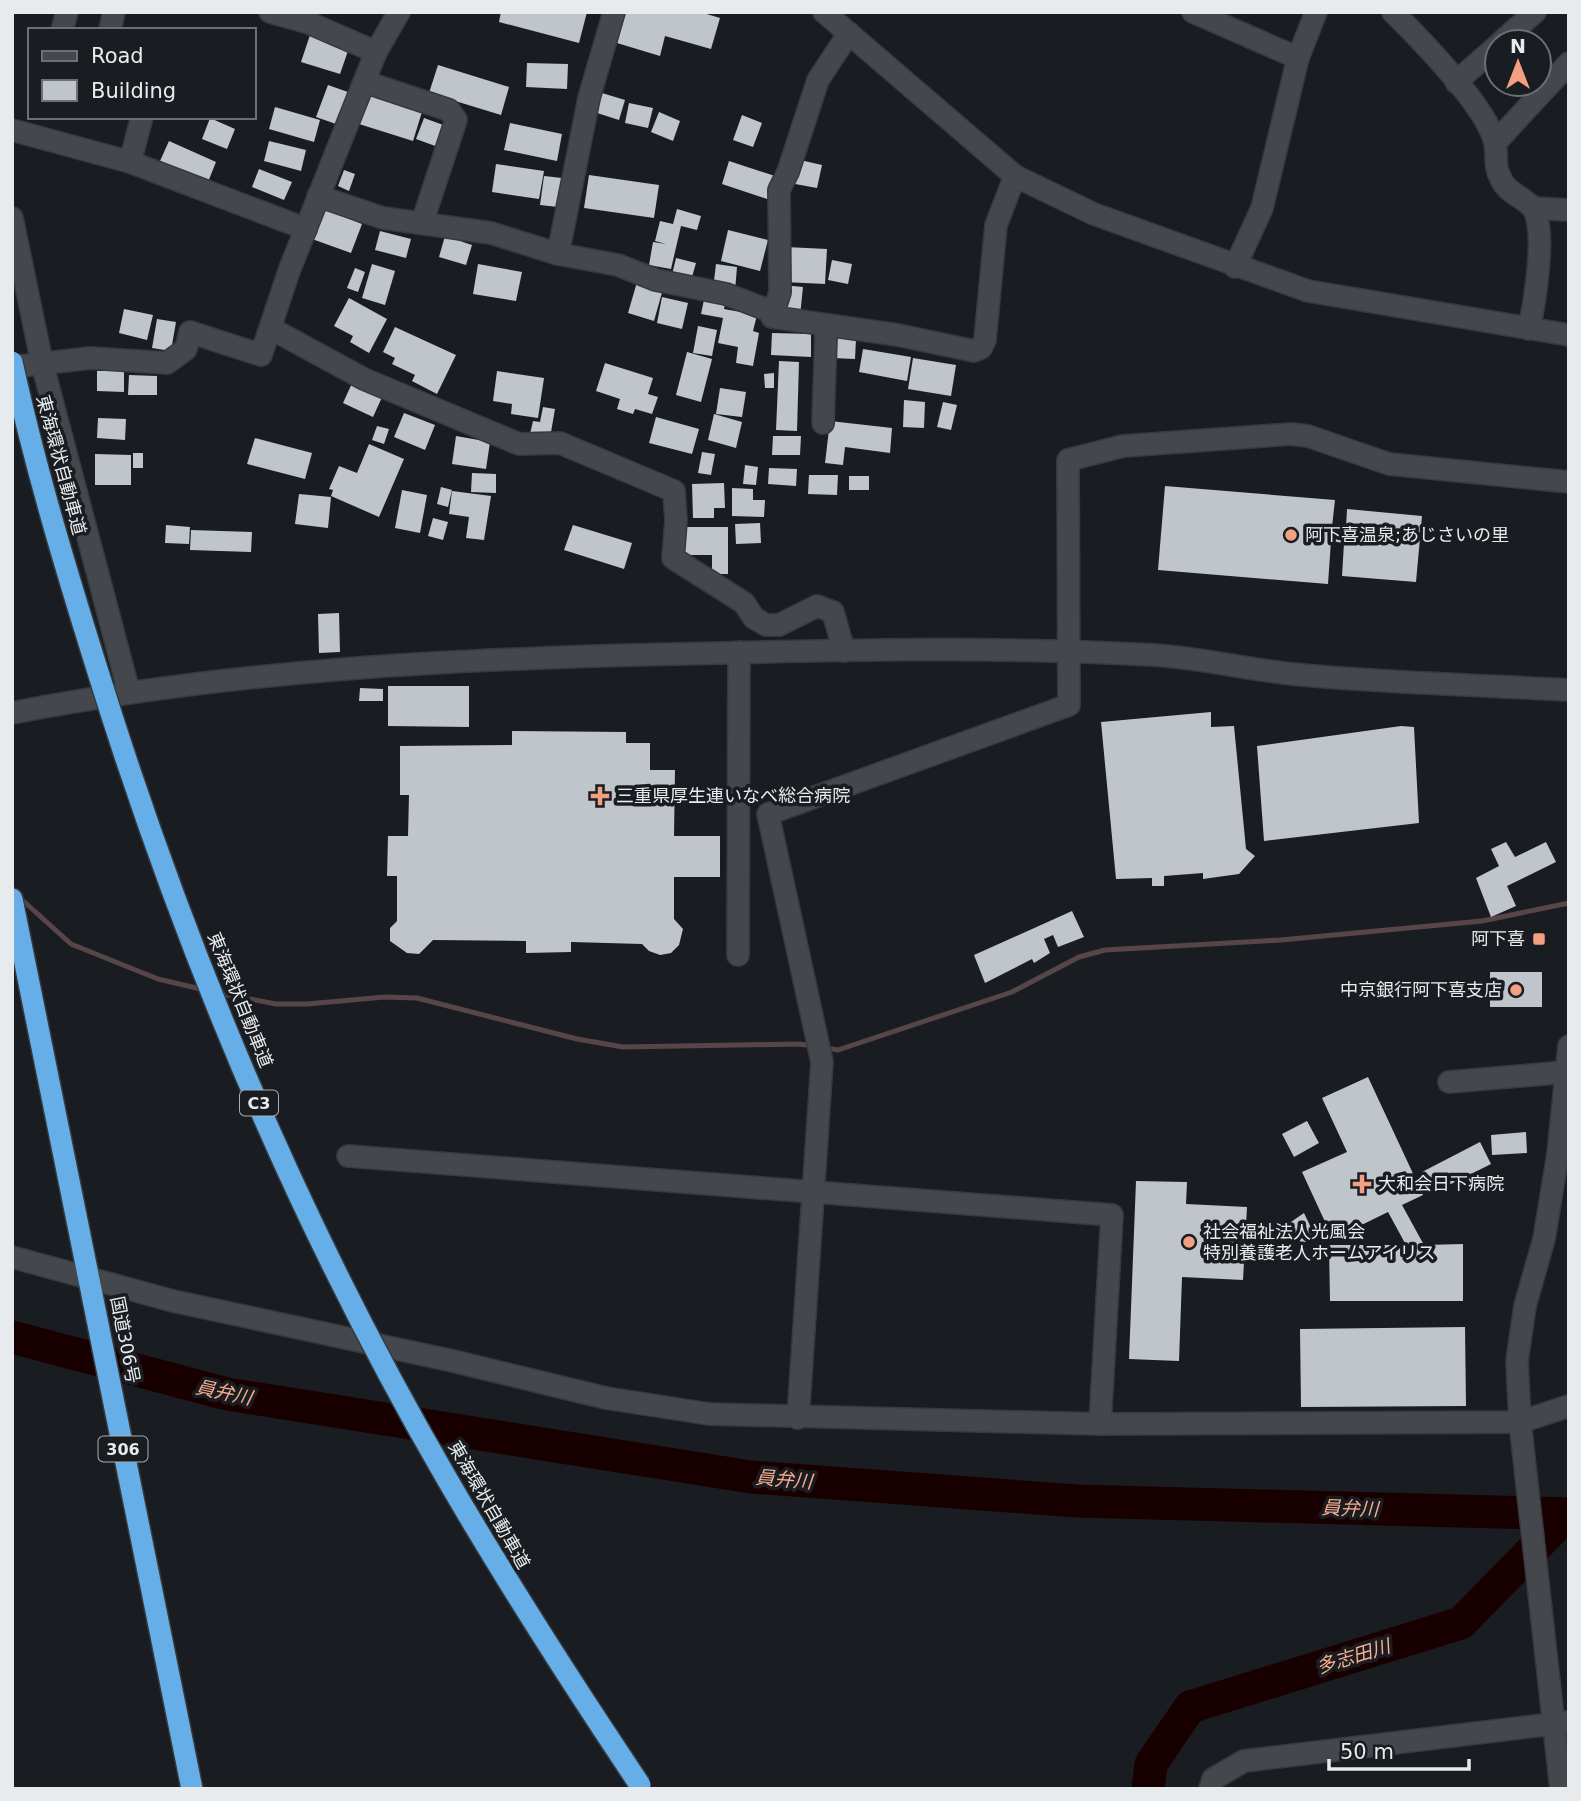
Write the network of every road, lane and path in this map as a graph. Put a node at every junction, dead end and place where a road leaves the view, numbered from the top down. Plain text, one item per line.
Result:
1 (270, 12) edge
2 (399, 12) edge
3 (614, 12) edge
4 (1193, 12) edge
5 (1316, 12) edge
6 (1393, 12) edge
7 (1535, 12) edge
8 (841, 21) edge
9 (1517, 28) edge
10 (376, 52) junction
11 (1298, 58) junction
12 (1483, 58) edge
13 (1569, 63) edge
14 (365, 82) junction
15 (1456, 82) junction
16 (141, 119) edge
17 (26, 127) edge
18 (1495, 143) junction
19 (130, 162) junction
20 (1015, 176) junction
21 (318, 196) junction
22 (1533, 208) junction
23 (1569, 210) edge
24 (12, 218) edge
25 (422, 223) junction
26 (306, 229) junction
27 (558, 254) junction
28 (1235, 267) junction
29 (773, 312) junction
30 (824, 326) junction
31 (272, 329) junction
32 (1529, 329) junction
33 (1569, 335) edge
34 (42, 363) junction
35 (12, 364) edge
36 (822, 424) dead end
37 (1569, 482) edge
38 (844, 651) junction
39 (1069, 651) junction
40 (739, 652) junction
41 (1569, 690) edge
42 (129, 692) junction
43 (12, 713) edge
44 (12, 899) edge
45 (738, 955) dead end
46 (1569, 1046) edge
47 (1566, 1072) junction
48 (1448, 1082) dead end
49 (348, 1156) dead end
50 (812, 1191) junction
51 (12, 1257) edge
52 (91, 1285) junction
53 (1569, 1406) edge
54 (798, 1418) junction
55 (1520, 1422) junction
56 (1100, 1424) junction
57 (1562, 1723) edge
58 (641, 1787) edge
59 (192, 1789) edge
60 (1210, 1789) edge
61 (1561, 1789) edge

1 - 10 street
2 - 10 street
3 - 27 street
4 - 11 street
5 - 11 street
6 - 15 street
7 - 9 street
8 - 20 street
8 - 29 street
10 - 14 street
11 - 28 street
12 - 15 street
13 - 18 street
14 - 21 street
14 - 25 street
15 - 18 street
16 - 19 street
17 - 19 street
18 - 22 street
19 - 26 street
20 - 28 street
20 - 30 street
21 - 25 street
21 - 26 street
22 - 23 street
22 - 32 street
24 - 34 street
25 - 27 street
26 - 31 street
27 - 29 street
28 - 32 street
29 - 30 street
30 - 36 street
31 - 34 street
31 - 38 street
32 - 33 street
34 - 35 street
34 - 42 street
35 - 58 highway, 東海環状自動車道 / C3, bridge
37 - 39 street
38 - 39 street
38 - 40 street
39 - 41 street
39 - 50 street
40 - 42 street
40 - 45 street
42 - 43 street
44 - 52 highway, 国道306号 / 306
46 - 47 street
47 - 48 street
47 - 55 street
49 - 50 street
50 - 54 street
50 - 56 street
51 - 52 street
52 - 54 street
52 - 59 highway, 国道306号 / 306
53 - 55 street
54 - 56 street
55 - 56 street
55 - 57 street
57 - 60 street
57 - 61 street

